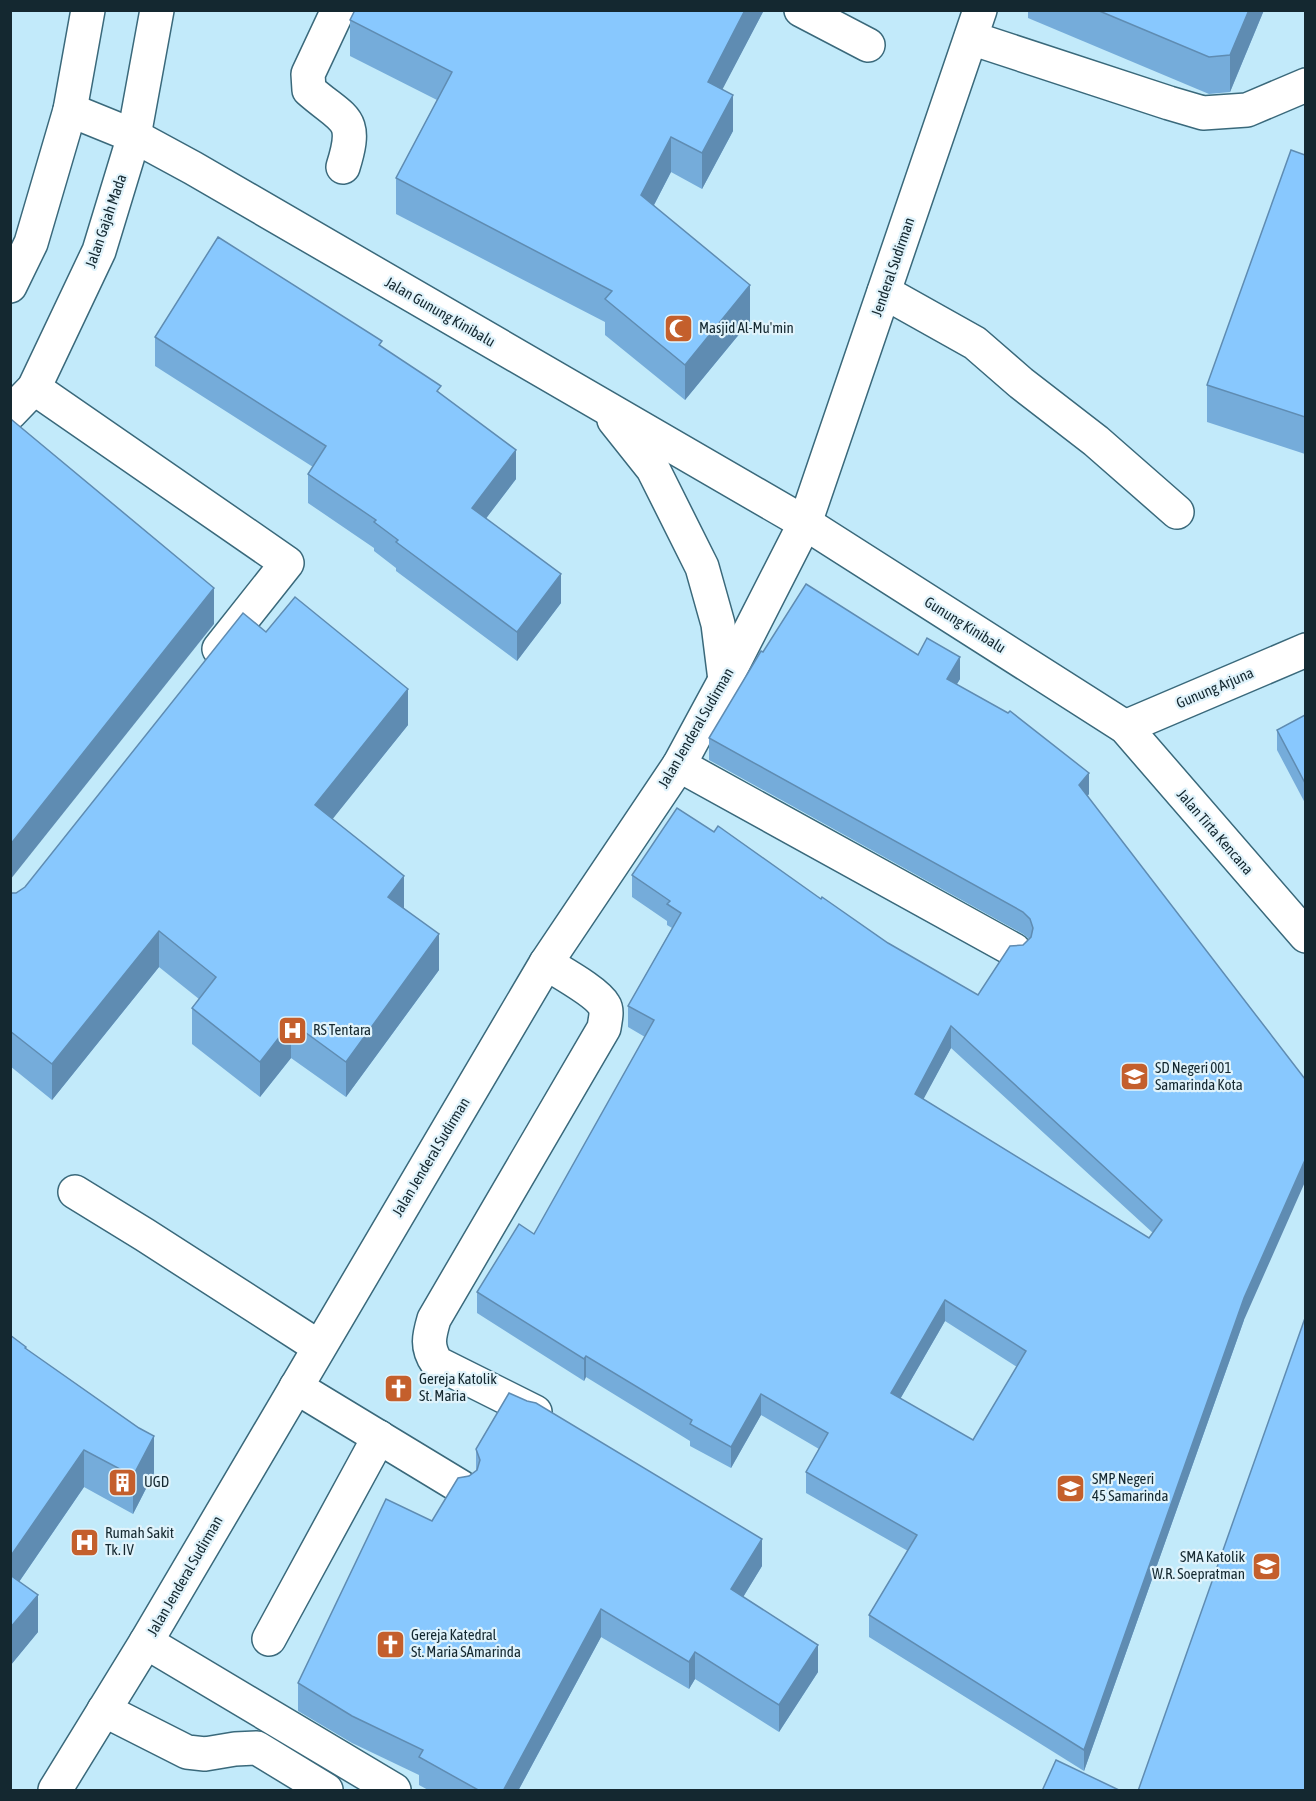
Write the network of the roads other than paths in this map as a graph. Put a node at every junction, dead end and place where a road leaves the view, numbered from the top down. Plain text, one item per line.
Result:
1 (88, 10) edge
2 (157, 10) edge
3 (338, 10) edge
4 (801, 10) edge
5 (975, 24) edge
6 (868, 45) dead end
7 (1305, 85) edge
8 (70, 110) junction
9 (134, 136) junction
10 (343, 167) dead end
11 (10, 286) edge
12 (884, 292) junction
13 (34, 388) junction
14 (603, 407) junction
15 (10, 413) edge
16 (1177, 512) dead end
17 (805, 523) junction
18 (1305, 650) edge
19 (200, 673) edge
20 (725, 680) junction
21 (1125, 727) junction
22 (679, 765) junction
23 (1305, 936) edge
24 (1014, 950) edge
25 (546, 963) junction
26 (75, 1192) dead end
27 (319, 1347) junction
28 (296, 1387) junction
29 (535, 1412) edge
30 (379, 1437) junction
31 (461, 1487) edge
32 (269, 1639) dead end
33 (146, 1642) junction
34 (104, 1710) junction
35 (55, 1791) edge
36 (326, 1791) edge
37 (394, 1791) edge

1 - 8 main road
2 - 9 main road, Jalan Gajah Mada
3 - 10 main road
4 - 6 main road
5 - 7 main road
5 - 12 main road, Jenderal Sudirman
8 - 9 main road, Jalan Gunung Kinibalu
8 - 11 main road
9 - 13 main road, Jalan Gajah Mada
9 - 14 main road, Jalan Gunung Kinibalu
12 - 16 main road
12 - 17 main road, Jenderal Sudirman
13 - 15 main road, Jalan Gajah Mada
13 - 19 main road
14 - 17 main road, Jalan Gunung Kinibalu
14 - 20 main road
17 - 20 main road, Jalan Jenderal Sudirman
17 - 21 main road, Gunung Kinibalu
18 - 21 main road, Gunung Arjuna
20 - 22 main road, Jalan Jenderal Sudirman
21 - 23 main road, Jalan Tirta Kencana
22 - 24 main road
22 - 25 main road, Jalan Jenderal Sudirman
25 - 27 main road, Jalan Jenderal Sudirman
25 - 29 main road
26 - 27 main road
27 - 28 main road, Jalan Jenderal Sudirman
28 - 30 main road
28 - 33 main road, Jalan Jenderal Sudirman
30 - 31 main road
30 - 32 main road
33 - 34 main road, Jalan Jenderal Sudirman
33 - 37 main road
34 - 35 main road, Jalan Jenderal Sudirman
34 - 36 main road

